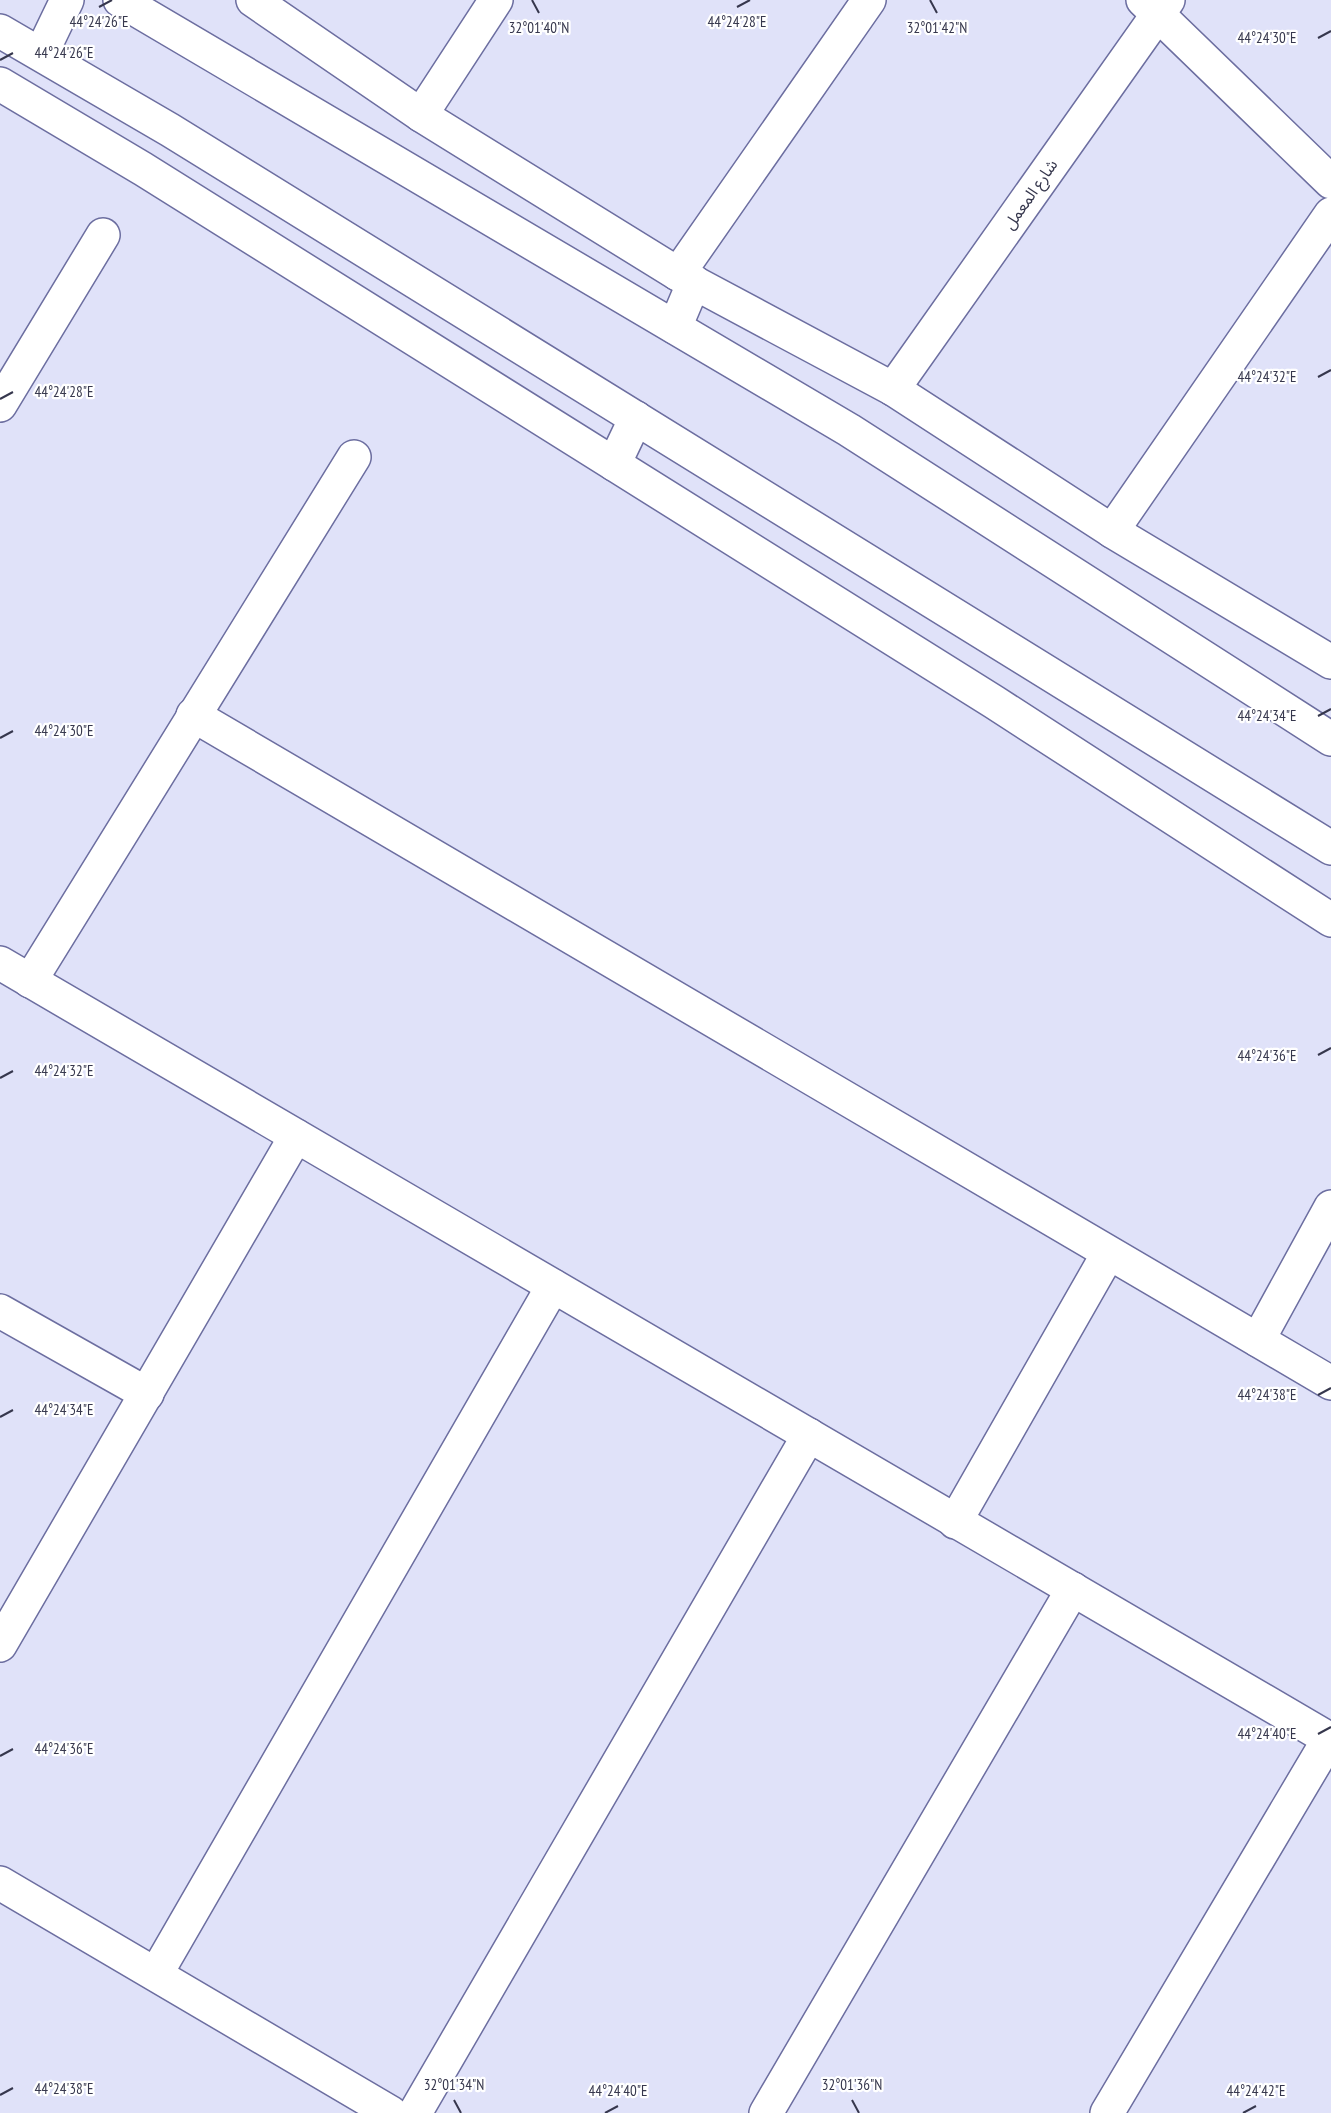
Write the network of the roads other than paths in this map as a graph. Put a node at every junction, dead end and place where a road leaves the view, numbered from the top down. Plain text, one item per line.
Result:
1 (67, 0) edge
2 (120, 0) edge
3 (253, 0) edge
4 (496, 0) edge
5 (869, 0) edge
6 (1156, 5) edge
7 (0, 31) edge
8 (41, 54) junction
9 (0, 84) edge
10 (421, 115) junction
11 (1331, 182) edge
12 (1331, 214) edge
13 (103, 235) dead end
14 (686, 278) junction
15 (675, 327) junction
16 (893, 388) junction
17 (0, 405) edge
18 (636, 418) junction
19 (354, 457) dead end
20 (614, 464) junction
21 (1112, 531) junction
22 (1331, 662) edge
23 (193, 715) junction
24 (1331, 739) edge
25 (1331, 848) edge
26 (1331, 920) edge
27 (0, 963) edge
28 (30, 981) junction
29 (296, 1136) junction
30 (1331, 1207) edge
31 (1108, 1254) junction
32 (553, 1286) junction
33 (0, 1311) edge
34 (1258, 1340) junction
35 (1331, 1383) edge
36 (147, 1394) junction
37 (809, 1436) junction
38 (956, 1522) junction
39 (1072, 1589) junction
40 (0, 1645) edge
41 (1330, 1740) edge
42 (0, 1882) edge
43 (156, 1974) junction
44 (391, 2113) edge
45 (415, 2113) edge
46 (766, 2113) edge
47 (1107, 2113) edge

1 - 8 street
2 - 15 street
3 - 10 street
4 - 10 street
5 - 14 street
6 - 11 street
6 - 16 street, شارع المعمل
7 - 8 street
8 - 18 street
9 - 20 street
10 - 14 street
12 - 21 street
13 - 17 street
14 - 15 street
14 - 16 street
15 - 24 street
16 - 21 street
18 - 20 street
18 - 25 street
19 - 23 street
20 - 26 street
21 - 22 street
23 - 28 street
23 - 31 street
27 - 28 street
28 - 29 street
29 - 32 street
29 - 36 street
30 - 34 street
31 - 34 street
31 - 38 street
32 - 37 street
32 - 43 street
33 - 36 street
34 - 35 street
36 - 40 street
37 - 38 street
37 - 45 street
38 - 39 street
39 - 41 street
39 - 46 street
41 - 47 street
42 - 43 street
43 - 44 street

